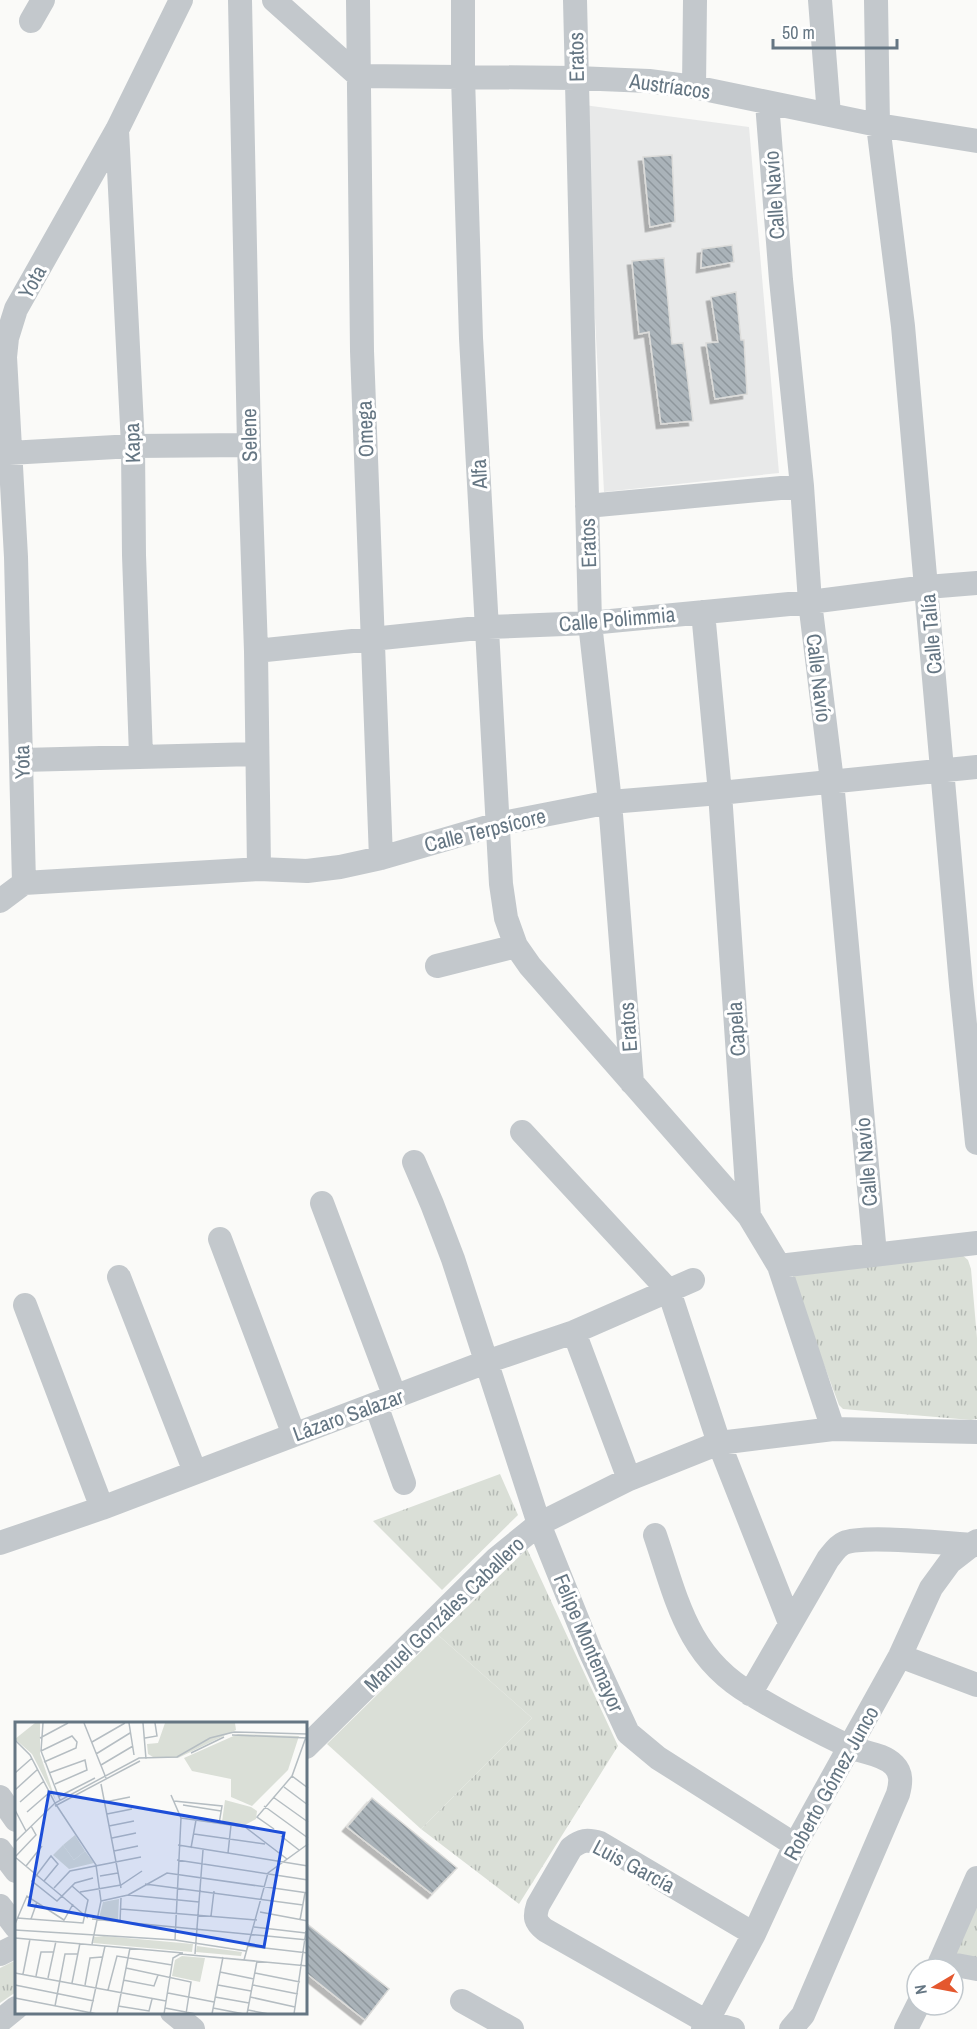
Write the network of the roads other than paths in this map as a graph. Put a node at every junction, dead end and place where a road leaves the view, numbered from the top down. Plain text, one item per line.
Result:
1 (42, 0) edge
2 (181, 0) edge
3 (240, 0) edge
4 (274, 0) edge
5 (358, 0) edge
6 (463, 0) edge
7 (575, 0) edge
8 (695, 0) edge
9 (820, 0) edge
10 (876, 0) edge
11 (31, 21) dead end
12 (359, 76) junction
13 (463, 77) junction
14 (576, 78) junction
15 (694, 87) junction
16 (767, 103) junction
17 (829, 115) junction
18 (878, 125) junction
19 (117, 130) junction
20 (977, 141) edge
21 (249, 445) junction
22 (133, 446) junction
23 (9, 453) junction
24 (802, 486) junction
25 (587, 506) junction
26 (8, 557) edge
27 (977, 583) edge
28 (927, 587) junction
29 (810, 602) junction
30 (703, 612) junction
31 (590, 623) junction
32 (488, 627) junction
33 (372, 638) junction
34 (256, 651) junction
35 (256, 754) junction
36 (141, 756) junction
37 (22, 760) junction
38 (977, 767) edge
39 (942, 771) junction
40 (832, 781) junction
41 (720, 793) junction
42 (610, 802) junction
43 (498, 824) junction
44 (381, 858) junction
45 (259, 869) junction
46 (24, 883) junction
47 (0, 900) edge
48 (516, 946) junction
49 (437, 966) dead end
50 (969, 985) edge
51 (632, 1083) junction
52 (522, 1131) dead end
53 (977, 1143) edge
54 (414, 1162) dead end
55 (322, 1203) dead end
56 (748, 1216) junction
57 (220, 1239) dead end
58 (977, 1243) edge
59 (875, 1254) junction
60 (779, 1266) junction
61 (119, 1277) dead end
62 (693, 1280) dead end
63 (669, 1291) junction
64 (25, 1305) dead end
65 (574, 1332) junction
66 (486, 1362) junction
67 (386, 1401) junction
68 (833, 1429) junction
69 (977, 1432) edge
70 (294, 1435) junction
71 (719, 1443) junction
72 (195, 1472) junction
73 (629, 1479) junction
74 (404, 1483) dead end
75 (102, 1508) junction
76 (539, 1524) junction
77 (654, 1535) dead end
78 (0, 1542) edge
79 (975, 1544) edge
80 (790, 1623) junction
81 (900, 1656) junction
82 (977, 1685) edge
83 (750, 1694) junction
84 (308, 1745) edge
85 (850, 1747) junction
86 (0, 1797) edge
87 (15, 1820) edge
88 (15, 1834) edge
89 (795, 1845) junction
90 (0, 1848) edge
91 (15, 1870) edge
92 (977, 1878) edge
93 (0, 1906) edge
94 (15, 1926) edge
95 (754, 1934) junction
96 (15, 1946) edge
97 (0, 1954) edge
98 (942, 1957) edge
99 (462, 2001) dead end
100 (173, 2014) edge
101 (705, 2025) edge
102 (194, 2029) edge
103 (512, 2029) edge
104 (733, 2029) edge
105 (791, 2029) edge

1 - 11 street
2 - 19 street, Yota
3 - 21 street, Selene
4 - 12 street
5 - 12 street, Omega
6 - 13 street, Alfa
7 - 14 street, Eratos
8 - 15 street
9 - 17 street
10 - 18 street, Calle Talía
12 - 13 street, Austríacos
12 - 33 street, Omega
13 - 14 street, Austríacos
13 - 32 street, Alfa
14 - 15 street, Austríacos
14 - 25 street, Eratos
15 - 16 street, Austríacos
16 - 17 street, Austríacos
16 - 24 street, Calle Navío
17 - 18 street, Austríacos
18 - 20 street, Austríacos
18 - 28 street, Calle Talía
19 - 22 street, Kapa
19 - 23 street, Yota
21 - 22 street
21 - 34 street, Selene
22 - 23 street
22 - 36 street, Kapa
23 - 26 street, Yota
24 - 25 street
24 - 29 street, Calle Navío
25 - 31 street, Eratos
26 - 37 street, Yota
27 - 28 street, Calle Polimmia
28 - 29 street, Calle Polimmia
28 - 39 street, Calle Talía
29 - 30 street, Calle Polimmia
29 - 40 street, Calle Navío
30 - 31 street, Calle Polimmia
30 - 41 street, Capela
31 - 32 street, Calle Polimmia
31 - 42 street, Eratos
32 - 33 street, Calle Polimmia
32 - 43 street, Alfa
33 - 34 street, Calle Polimmia
33 - 44 street, Omega
34 - 35 street, Selene
35 - 36 street
35 - 45 street, Selene
36 - 37 street
37 - 46 street, Yota
38 - 39 street, Calle Terpsícore
39 - 40 street, Calle Terpsícore
39 - 50 street, Calle Talía
40 - 41 street, Calle Terpsícore
40 - 59 street, Calle Navío
41 - 42 street, Calle Terpsícore
41 - 56 street, Capela
42 - 43 street, Calle Terpsícore
42 - 51 street, Eratos
43 - 44 street, Calle Terpsícore
43 - 48 street, Alfa
44 - 45 street, Calle Terpsícore
45 - 46 street, Calle Terpsícore
46 - 47 street
48 - 49 street
48 - 51 street, Alfa
50 - 53 street, Calle Talía
51 - 56 street, Alfa
52 - 63 street
54 - 66 street, Felipe Montemayor
55 - 67 street
56 - 60 street, Capela
57 - 70 street
58 - 59 street
59 - 60 street
60 - 68 street, Capela
61 - 72 street
62 - 63 street, Lázaro Salazar
63 - 65 street, Lázaro Salazar
63 - 71 street
64 - 75 street
65 - 66 street, Lázaro Salazar
65 - 73 street
66 - 67 street, Lázaro Salazar
66 - 76 street, Felipe Montemayor
67 - 70 street, Lázaro Salazar
67 - 74 street
68 - 69 street, Manuel Gonzáles Caballero
68 - 71 street, Manuel Gonzáles Caballero
70 - 72 street, Lázaro Salazar
71 - 73 street, Manuel Gonzáles Caballero
71 - 80 street
72 - 75 street, Lázaro Salazar
73 - 76 street, Manuel Gonzáles Caballero
75 - 78 street, Lázaro Salazar
76 - 84 street, Manuel Gonzáles Caballero
76 - 89 street, Felipe Montemayor
77 - 83 street
79 - 80 street
79 - 81 street, Roberto Gómez Junco
80 - 83 street
81 - 82 street
81 - 85 street, Roberto Gómez Junco
83 - 85 street
85 - 89 street, Roberto Gómez Junco
85 - 105 street
86 - 87 street
88 - 90 street
89 - 95 street, Roberto Gómez Junco
90 - 91 street
92 - 98 street
93 - 94 street
95 - 101 street, Roberto Gómez Junco
95 - 101 street, Luis García
96 - 97 street
99 - 103 street
100 - 102 street
101 - 104 street

